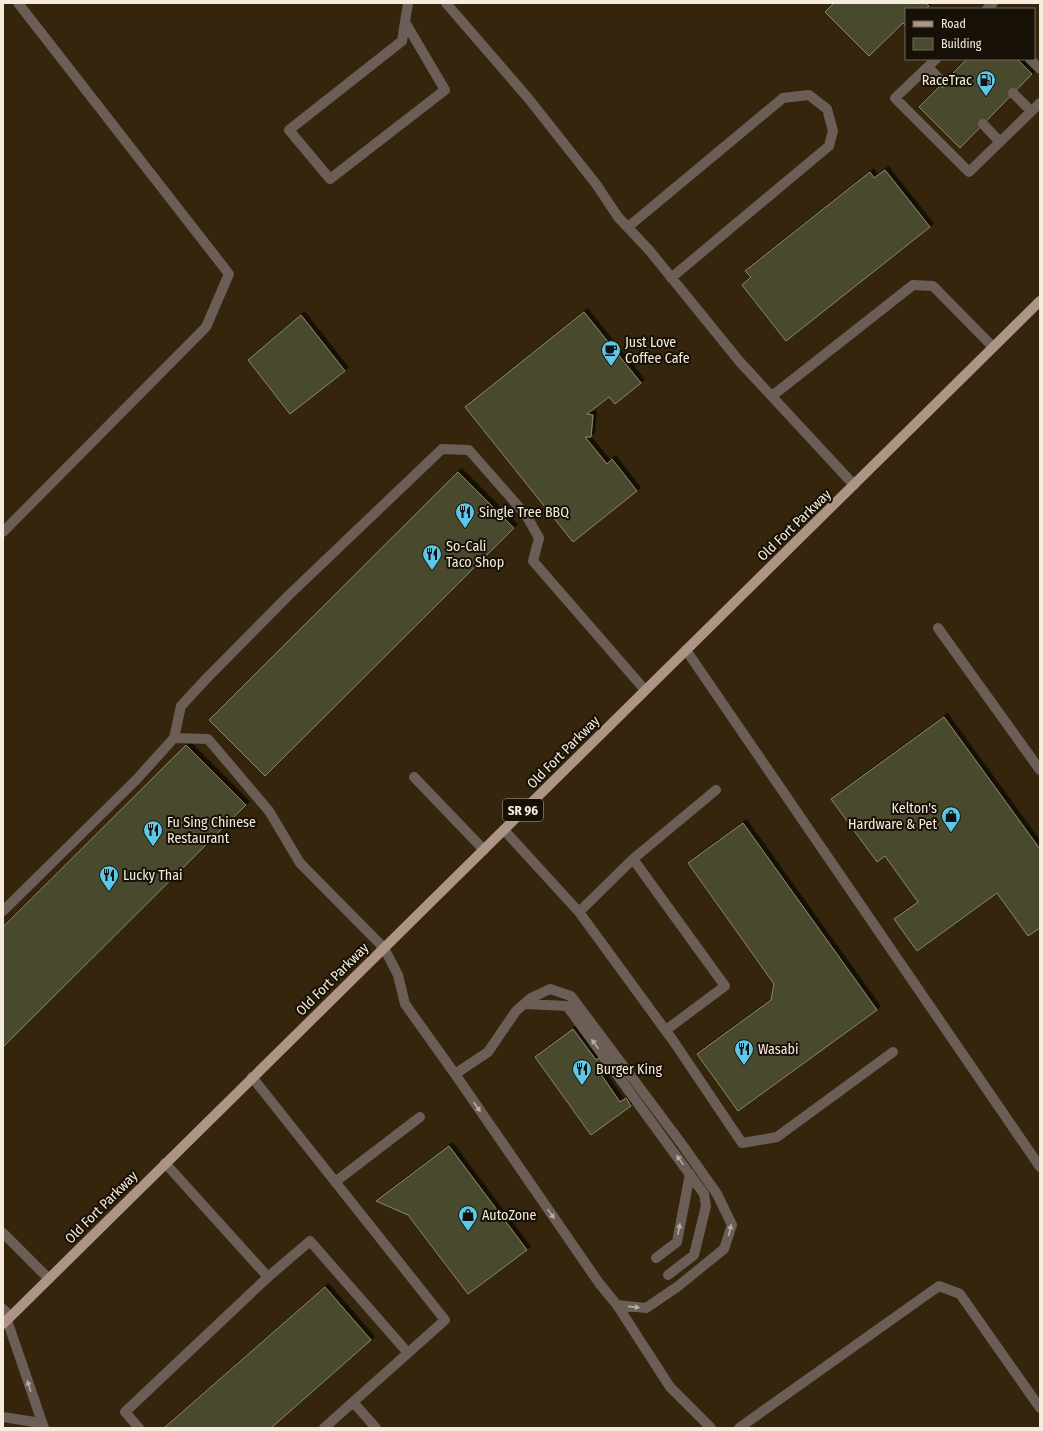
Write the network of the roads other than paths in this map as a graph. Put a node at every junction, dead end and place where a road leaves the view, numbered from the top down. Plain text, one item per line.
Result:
1 (18, 3) edge
2 (408, 3) edge
3 (446, 3) edge
4 (405, 22) junction
5 (935, 60) edge
6 (1031, 60) edge
7 (928, 66) junction
8 (1040, 69) edge
9 (944, 83) dead end
10 (1014, 93) dead end
11 (1040, 103) edge
12 (1031, 112) junction
13 (983, 124) dead end
14 (1000, 142) junction
15 (628, 227) junction
16 (671, 278) junction
17 (1039, 306) edge
18 (994, 347) junction
19 (772, 396) junction
20 (854, 485) junction
21 (3, 532) edge
22 (938, 628) dead end
23 (686, 650) junction
24 (645, 690) junction
25 (174, 738) junction
26 (1040, 770) edge
27 (414, 777) dead end
28 (716, 790) dead end
29 (504, 830) junction
30 (484, 850) junction
31 (633, 859) junction
32 (3, 911) edge
33 (579, 912) junction
34 (384, 948) junction
35 (524, 1004) junction
36 (666, 1030) junction
37 (893, 1052) dead end
38 (455, 1074) junction
39 (252, 1077) junction
40 (420, 1117) dead end
41 (166, 1163) junction
42 (1040, 1167) edge
43 (690, 1174) junction
44 (335, 1182) junction
45 (3, 1233) edge
46 (656, 1258) dead end
47 (668, 1275) dead end
48 (268, 1277) junction
49 (49, 1279) junction
50 (617, 1305) junction
51 (3, 1308) edge
52 (7, 1320) edge
53 (408, 1353) junction
54 (353, 1402) junction
55 (1040, 1408) edge
56 (3, 1417) edge
57 (43, 1425) edge
58 (139, 1428) edge
59 (324, 1428) edge
60 (376, 1428) edge
61 (711, 1428) edge
62 (739, 1428) edge

1 - 21 lane
2 - 4 lane
3 - 15 lane
4 - 4 lane
5 - 7 lane
6 - 8 lane
7 - 9 lane
7 - 14 lane
10 - 12 lane
11 - 12 lane
12 - 14 lane
13 - 14 lane
15 - 16 lane
15 - 16 lane
16 - 19 lane
17 - 18 main road, Old Fort Parkway / SR 96
18 - 19 lane
18 - 20 main road, Old Fort Parkway / SR 96
19 - 20 lane
20 - 23 main road, Old Fort Parkway / SR 96
22 - 26 lane
23 - 24 main road, Old Fort Parkway / SR 96
23 - 42 lane
24 - 25 lane
24 - 29 main road, Old Fort Parkway / SR 96
25 - 32 lane
25 - 34 lane
27 - 30 lane
28 - 31 lane
29 - 30 main road, Old Fort Parkway / SR 96
29 - 33 lane
30 - 34 main road, Old Fort Parkway / SR 96
31 - 33 lane
31 - 36 lane
33 - 36 lane
34 - 38 lane
34 - 39 main road, Old Fort Parkway / SR 96
35 - 38 lane
43 -> 35 lane
50 -> 35 lane
36 - 37 lane
38 -> 50 lane
39 - 41 main road, Old Fort Parkway / SR 96
39 - 44 lane
40 - 44 lane
41 - 48 lane
41 - 49 main road, Old Fort Parkway / SR 96
46 -> 43 lane
43 - 47 lane
44 - 53 lane
45 - 49 lane
48 - 53 lane
48 - 58 lane
49 - 52 main road, Old Fort Parkway / SR 96
50 - 61 lane
51 - 52 lane
57 -> 52 lane
53 - 54 lane
54 - 59 lane
54 - 60 lane
55 - 62 lane
56 - 57 lane

